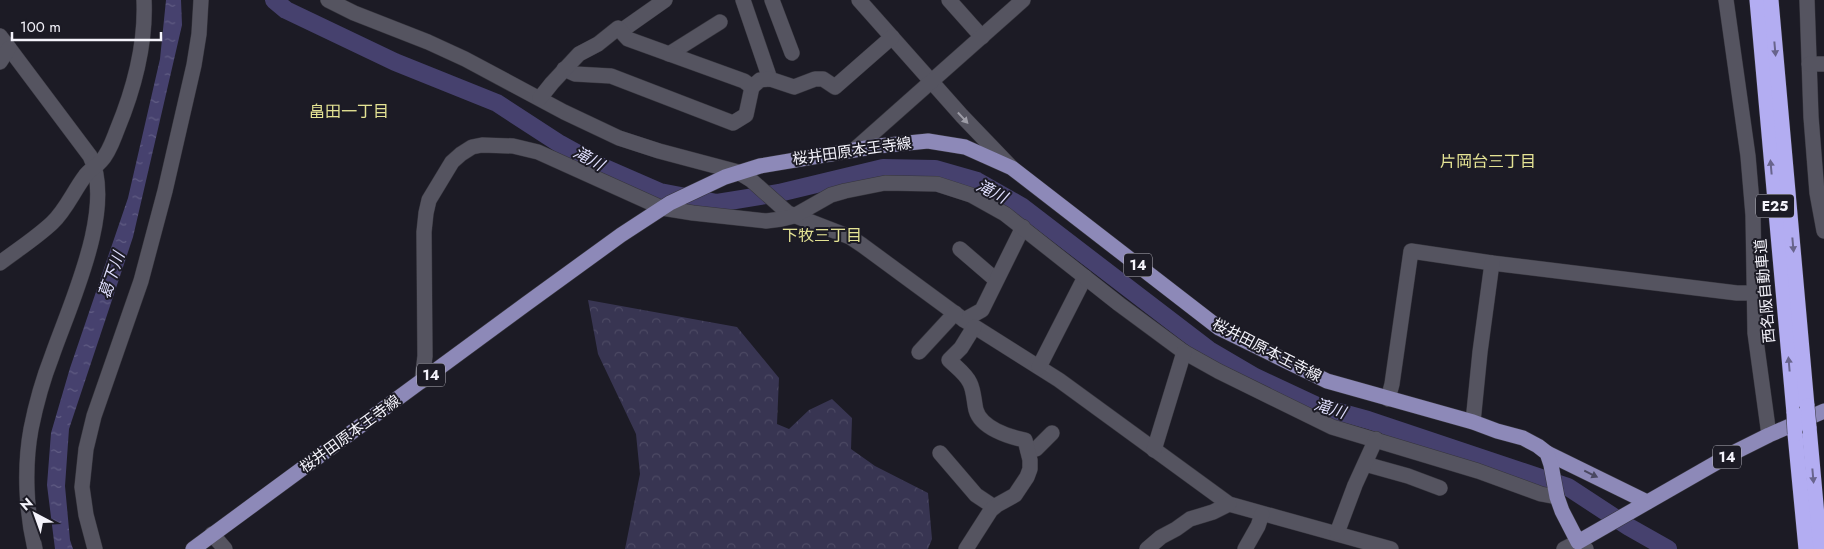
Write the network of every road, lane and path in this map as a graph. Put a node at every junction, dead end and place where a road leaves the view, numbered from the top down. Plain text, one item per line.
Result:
1 (144, 0) edge
2 (201, 0) edge
3 (328, 0) edge
4 (665, 0) edge
5 (743, 0) edge
6 (772, 0) edge
7 (859, 0) edge
8 (949, 0) edge
9 (1023, 0) edge
10 (1726, 0) edge
11 (1757, 0) edge
12 (1772, 0) edge
13 (1806, 0) edge
14 (720, 22) dead end
15 (621, 31) junction
16 (982, 36) junction
17 (892, 37) junction
18 (5, 42) edge
19 (792, 53) dead end
20 (669, 54) junction
21 (0, 62) edge
22 (1816, 64) edge
23 (564, 68) junction
24 (770, 79) junction
25 (931, 81) junction
26 (752, 87) junction
27 (540, 98) junction
28 (854, 150) junction
29 (95, 166) junction
30 (1012, 168) junction
31 (738, 172) junction
32 (666, 205) junction
33 (794, 216) junction
34 (1023, 228) junction
35 (1824, 228) edge
36 (960, 249) dead end
37 (0, 263) edge
38 (1492, 263) junction
39 (1086, 277) junction
40 (996, 280) junction
41 (1754, 293) junction
42 (964, 320) junction
43 (919, 352) dead end
44 (1184, 352) junction
45 (1038, 367) junction
46 (422, 381) junction
47 (1388, 398) junction
48 (1800, 409) junction
49 (1824, 411) edge
50 (1473, 422) junction
51 (1802, 430) junction
52 (1052, 433) dead end
53 (1769, 434) junction
54 (1376, 439) junction
55 (1154, 450) junction
56 (1028, 451) junction
57 (940, 453) dead end
58 (1549, 459) junction
59 (1365, 464) junction
60 (1440, 488) dead end
61 (1557, 497) junction
62 (1647, 502) junction
63 (1229, 504) junction
64 (994, 507) junction
65 (1262, 514) junction
66 (1337, 533) junction
67 (212, 534) junction
68 (1582, 545) edge
69 (1152, 547) edge
70 (35, 549) edge
71 (95, 549) edge
72 (193, 549) edge
73 (224, 549) edge
74 (966, 549) edge
75 (1245, 549) edge
76 (1391, 549) edge
77 (1564, 549) edge
78 (1806, 549) edge
79 (1820, 549) edge

1 - 29 street
2 - 71 street
3 - 27 street
4 - 15 street
5 - 24 street
6 - 19 street
7 - 17 street
8 - 16 street
9 - 16 street
10 - 41 street
48 -> 11 highway, 西名阪自動車道 / E25
12 -> 48 highway, 西名阪自動車道 / E25
13 - 22 street
14 - 20 street
15 - 20 street
15 - 23 street
16 - 25 street
17 - 24 street
17 - 25 street
18 - 21 street
18 - 29 street
20 - 26 street
22 - 35 street
23 - 26 street
23 - 27 street
24 - 26 street
25 - 28 street
25 -> 30 street
27 - 31 street
28 - 30 main road, 桜井田原本王寺線 / 14
28 - 31 main road, 桜井田原本王寺線 / 14
29 - 37 street
29 - 70 street
30 - 47 main road, 桜井田原本王寺線 / 14
31 - 32 main road, 桜井田原本王寺線 / 14
31 - 33 street
32 - 33 street
32 - 46 main road, 桜井田原本王寺線 / 14
32 - 46 street
33 - 34 street
33 - 42 street
34 - 39 street
34 - 40 street
36 - 40 street
38 - 41 street
38 - 47 street
38 - 50 street
39 - 44 street
39 - 45 street
40 - 42 street
41 - 53 street
42 - 43 street
42 - 45 street
42 - 56 street
44 - 54 street
44 - 55 street
45 - 55 street
46 - 67 main road, 桜井田原本王寺線 / 14
47 - 50 main road, 桜井田原本王寺線 / 14
48 - 51 highway, 西名阪自動車道 / E25, bridge
49 - 53 main road, 14
50 - 58 main road, 桜井田原本王寺線 / 14
51 - 78 highway, 西名阪自動車道 / E25
51 -> 79 highway, 西名阪自動車道 / E25
52 - 56 street
53 - 62 main road, 14
54 - 59 street
54 - 61 street
55 - 63 street
56 - 64 street
57 - 64 street
58 - 61 main road
58 -> 62 main road, 桜井田原本王寺線 / 14
59 - 60 street
59 - 66 street
61 - 68 main road
62 - 68 main road, 14
63 - 65 street
63 - 69 street
64 - 74 street
65 - 66 street
65 - 75 street
66 - 76 street
67 - 72 main road, 桜井田原本王寺線 / 14
67 - 73 street
68 - 77 street

